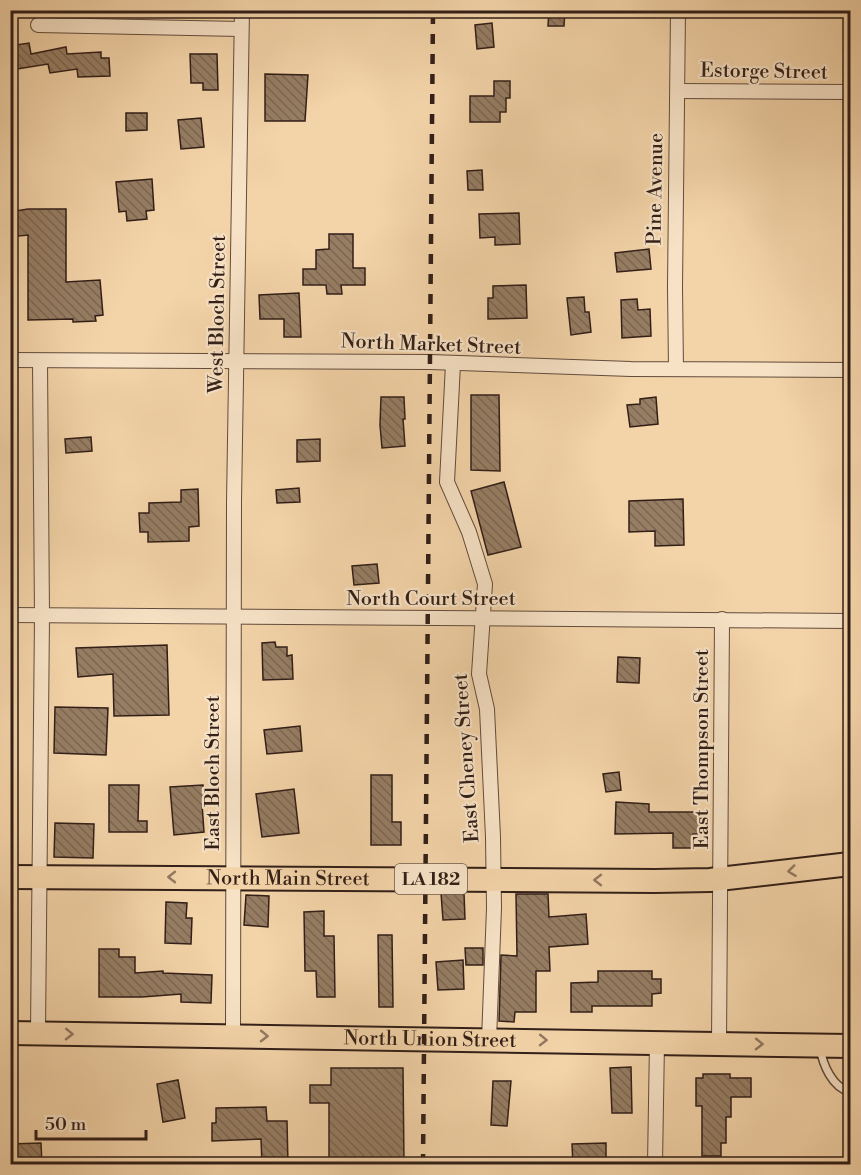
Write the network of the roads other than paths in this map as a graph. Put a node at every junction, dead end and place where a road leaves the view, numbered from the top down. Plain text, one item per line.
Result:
1 (242, 10) edge
2 (678, 10) edge
3 (38, 25) dead end
4 (241, 29) junction
5 (678, 91) junction
6 (850, 92) edge
7 (10, 360) edge
8 (237, 360) junction
9 (40, 361) junction
10 (453, 363) junction
11 (676, 369) junction
12 (850, 370) edge
13 (10, 615) edge
14 (42, 616) junction
15 (235, 618) junction
16 (483, 618) junction
17 (722, 619) junction
18 (850, 621) edge
19 (850, 864) edge
20 (10, 877) edge
21 (39, 877) junction
22 (233, 877) junction
23 (492, 879) junction
24 (721, 879) junction
25 (10, 1033) edge
26 (38, 1033) junction
27 (233, 1036) junction
28 (489, 1040) junction
29 (657, 1042) junction
30 (719, 1043) junction
31 (819, 1046) junction
32 (850, 1046) edge
33 (850, 1092) edge
34 (655, 1164) edge

1 - 4 street, West Bloch Street
2 - 5 street, Pine Avenue
3 - 4 street
4 - 8 street, West Bloch Street
5 - 6 street, Estorge Street
5 - 11 street, Pine Avenue
7 - 9 street, North Market Street
8 - 9 street, North Market Street
8 - 10 street, North Market Street
8 - 15 street, West Bloch Street
9 - 14 street
10 - 11 street, North Market Street
10 - 16 street, East Cheney Street
11 - 12 street, North Market Street
13 - 14 street, North Court Street
14 - 15 street, North Court Street
14 - 21 street
15 - 16 street, North Court Street
15 - 22 street, East Bloch Street
16 - 17 street, North Court Street
16 - 23 street, East Cheney Street
17 - 18 street, North Court Street
17 - 24 street, East Thompson Street
19 -> 24 main road, North Main Street / LA 182
20 - 21 main road, North Main Street / LA 182
22 -> 21 main road, North Main Street / LA 182
21 - 26 street
22 - 23 main road, North Main Street / LA 182
22 - 27 street, East Bloch Street
24 -> 23 main road, North Main Street / LA 182
23 - 28 street, East Cheney Street
24 - 30 street, East Thompson Street
25 - 26 main road, North Union Street
26 -> 27 main road, North Union Street
27 -> 28 main road, North Union Street
28 -> 29 main road, North Union Street
29 - 30 main road, North Union Street
29 - 34 street
30 -> 31 main road, North Union Street
31 - 32 main road, North Union Street
31 - 33 lane

